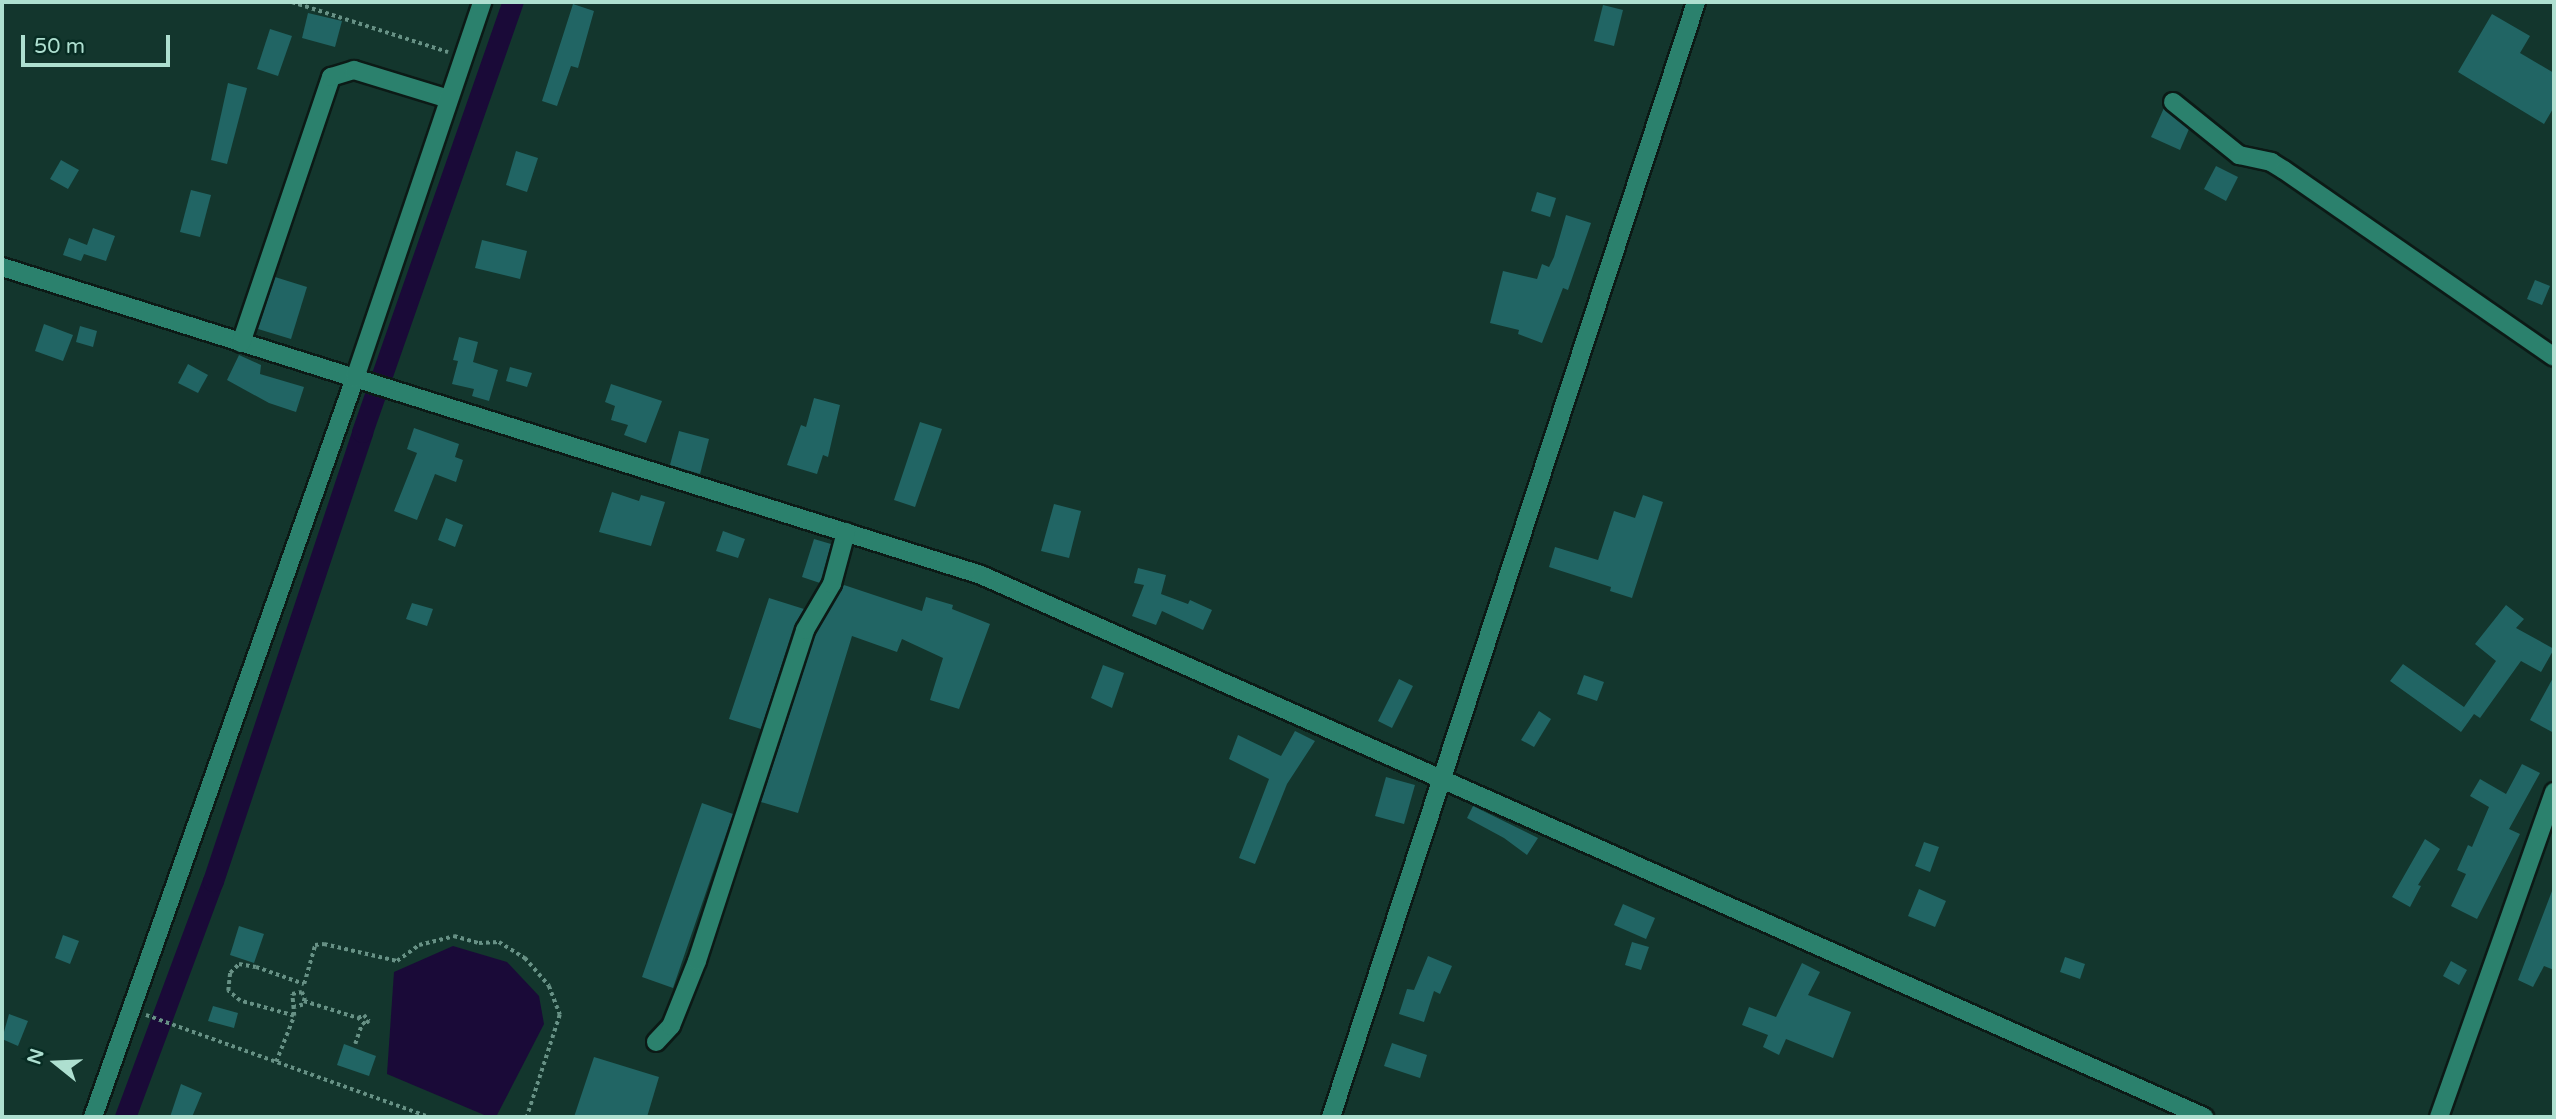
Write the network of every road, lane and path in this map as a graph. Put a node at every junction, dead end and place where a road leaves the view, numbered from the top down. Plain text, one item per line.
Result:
1 (292, 2) edge
2 (482, 2) edge
3 (1696, 2) edge
4 (463, 57) junction
5 (449, 99) junction
6 (2173, 102) dead end
7 (2, 267) edge
8 (241, 342) junction
9 (2554, 357) edge
10 (355, 378) junction
11 (846, 532) junction
12 (1441, 777) junction
13 (2554, 792) edge
14 (304, 984) junction
15 (302, 992) junction
16 (304, 1001) junction
17 (295, 1007) junction
18 (150, 1016) dead end
19 (294, 1016) junction
20 (358, 1018) junction
21 (362, 1024) junction
22 (656, 1042) dead end
23 (355, 1044) dead end
24 (276, 1062) junction
25 (93, 1117) edge
26 (430, 1117) edge
27 (527, 1117) edge
28 (1331, 1117) edge
29 (2204, 1117) edge
30 (2439, 1117) edge

1 - 4 path
2 - 4 street
3 - 12 street
4 - 5 street
5 - 8 street
5 - 10 street
6 - 9 street
7 - 8 street
8 - 10 street
10 - 11 street
10 - 25 street
11 - 12 street
11 - 22 street
12 - 28 street
12 - 29 street
13 - 30 street
14 - 15 path
14 - 19 path
14 - 27 path
15 - 16 path
15 - 17 path
16 - 17 path
16 - 20 path
17 - 19 path
18 - 24 path
19 - 24 path
20 - 21 path
20 - 21 path
21 - 23 path
24 - 26 path

